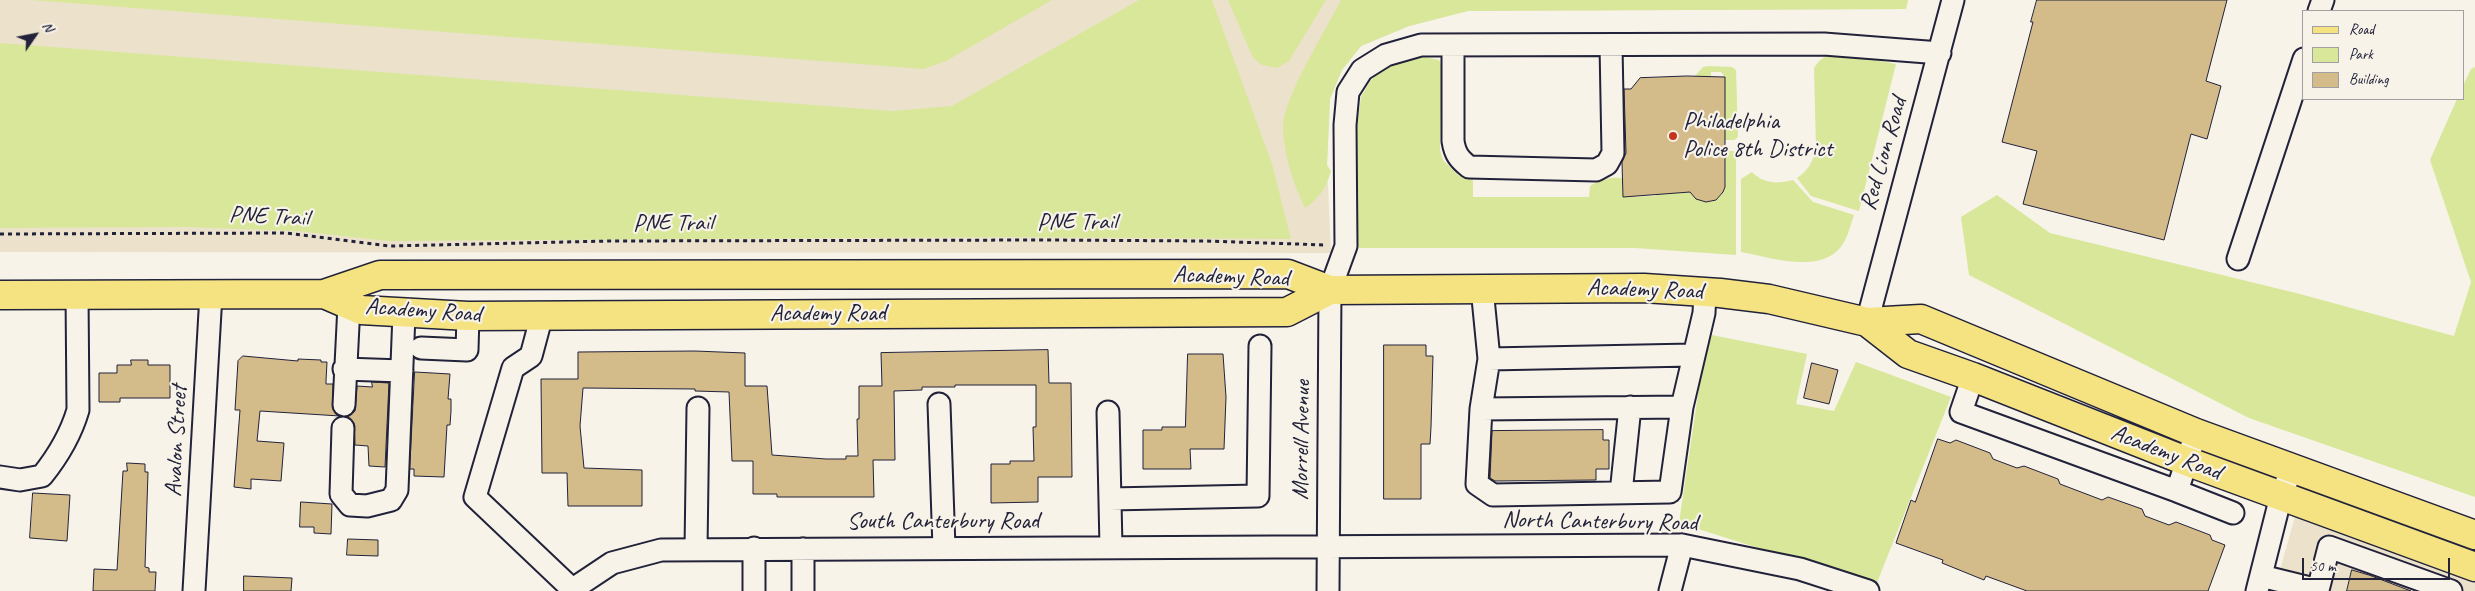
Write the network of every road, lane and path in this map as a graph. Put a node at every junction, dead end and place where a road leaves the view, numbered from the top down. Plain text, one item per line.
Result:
1 (1954, 0) edge
2 (1453, 45) junction
3 (1611, 45) junction
4 (1940, 53) junction
5 (2302, 65) edge
6 (0, 234) edge
7 (1346, 246) junction
8 (2238, 259) dead end
9 (1482, 288) junction
10 (1330, 290) junction
11 (1705, 292) junction
12 (0, 294) edge
13 (77, 294) junction
14 (211, 294) junction
15 (324, 294) junction
16 (349, 305) junction
17 (404, 314) junction
18 (542, 315) junction
19 (468, 316) junction
20 (1866, 322) junction
21 (1260, 346) dead end
22 (421, 348) dead end
23 (1692, 355) junction
24 (1489, 359) junction
25 (344, 369) junction
26 (402, 371) junction
27 (1973, 377) junction
28 (939, 404) dead end
29 (344, 405) dead end
30 (1682, 406) junction
31 (1630, 407) junction
32 (698, 408) dead end
33 (1481, 409) junction
34 (1108, 412) dead end
35 (343, 428) dead end
36 (2196, 433) junction
37 (2186, 461) junction
38 (2292, 468) junction
39 (0, 477) edge
40 (2177, 491) junction
41 (1621, 493) junction
42 (2281, 496) junction
43 (1110, 499) junction
44 (2233, 512) dead end
45 (2475, 535) edge
46 (1682, 545) junction
47 (1327, 546) junction
48 (1111, 547) junction
49 (696, 548) junction
50 (754, 548) junction
51 (944, 548) junction
52 (802, 549) junction
53 (2469, 565) edge
54 (2259, 583) edge
55 (571, 590) edge
56 (194, 591) edge
57 (754, 591) edge
58 (803, 591) edge
59 (1328, 591) edge
60 (1670, 591) edge
61 (1868, 591) edge
62 (2451, 591) edge

1 - 4 street, Red Lion Road
2 - 3 street
2 - 3 street
2 - 7 street
3 - 4 street
4 - 20 street, Red Lion Road
5 - 8 street
6 - 7 path, PNE Trail
7 - 10 street, Morrell Avenue
9 - 10 main road, Academy Road
9 - 11 main road, Academy Road
9 - 24 street
10 - 15 main road, Academy Road
10 - 18 main road, Academy Road
10 - 47 street, Morrell Avenue
11 - 20 main road, Academy Road
11 - 23 street
12 - 13 main road, Academy Road
13 - 14 main road, Academy Road
13 - 39 street
14 - 15 main road, Academy Road
14 - 56 street, Avalon Street
15 - 16 main road, Academy Road
16 - 17 main road, Academy Road
16 - 25 street
17 - 19 main road, Academy Road
17 - 26 street
18 - 19 main road, Academy Road
18 - 55 street
19 - 22 street
20 - 27 main road, Academy Road
20 - 36 main road, Academy Road
21 - 43 street
23 - 24 street
23 - 30 street
24 - 33 street
25 - 26 street
25 - 29 street
26 - 35 street
27 - 37 main road, Academy Road
27 - 40 street
28 - 51 street
30 - 31 street
30 - 41 street
31 - 33 street
31 - 41 street
32 - 49 street
33 - 41 street
34 - 43 street
36 - 37 street
36 - 38 main road, Academy Road
37 - 40 street
37 - 42 main road, Academy Road
38 - 42 street
38 - 45 main road, Academy Road
40 - 44 street
42 - 53 main road, Academy Road
42 - 54 street
43 - 48 street
46 - 47 street, North Canterbury Road
46 - 60 street
46 - 61 street, North Canterbury Road
47 - 48 street, South Canterbury Road
47 - 59 street, Morrell Avenue
48 - 51 street, South Canterbury Road
49 - 50 street, South Canterbury Road
49 - 55 street, South Canterbury Road
50 - 52 street, South Canterbury Road
50 - 57 street
51 - 52 street, South Canterbury Road
52 - 58 street
53 - 62 street
54 - 62 street

